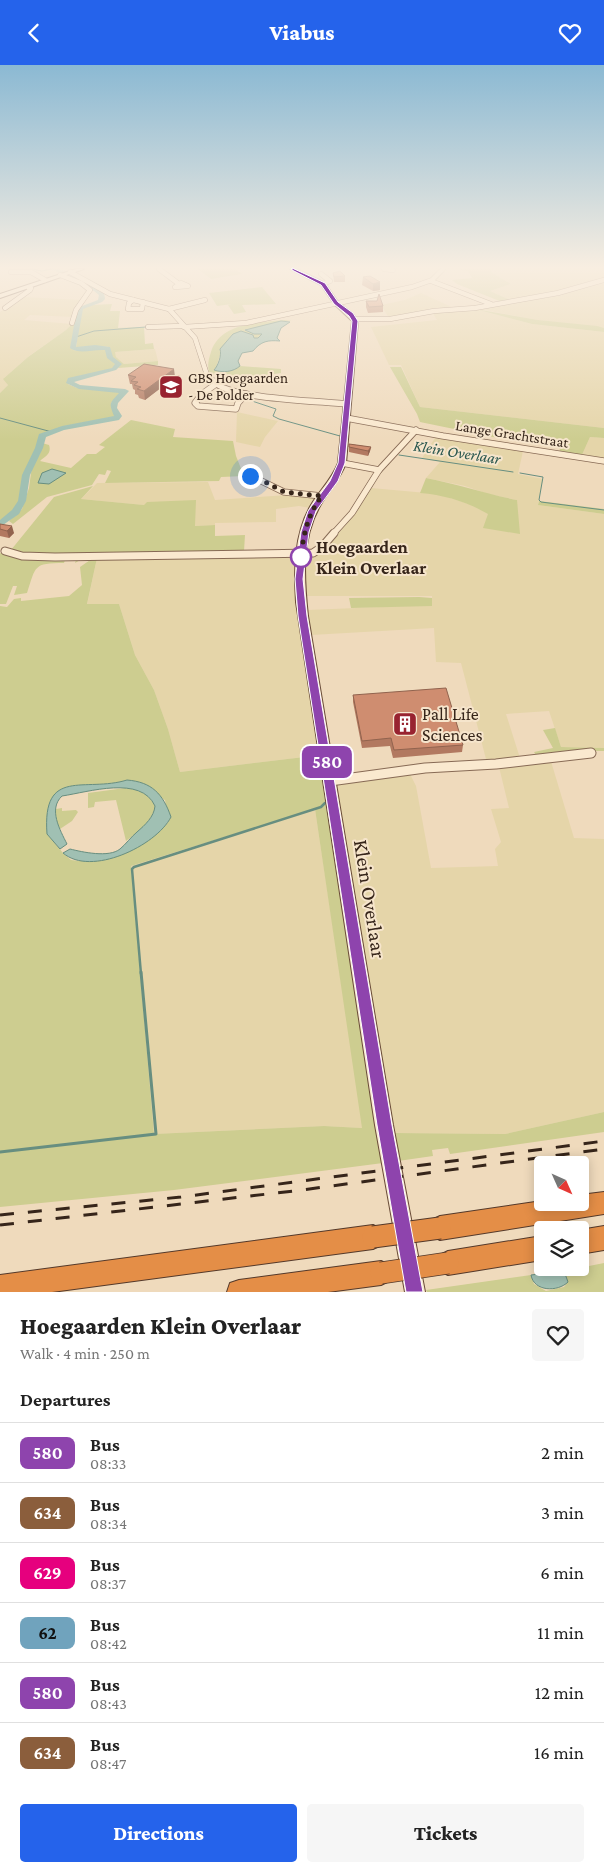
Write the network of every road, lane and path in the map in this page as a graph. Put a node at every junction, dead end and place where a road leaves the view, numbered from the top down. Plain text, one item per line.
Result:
1 (177, 326) edge
2 (183, 326) edge
3 (355, 326) edge
4 (148, 327) dead end
5 (158, 327) junction
6 (157, 333) dead end
7 (216, 384) junction
8 (246, 394) junction
9 (348, 404) junction
10 (346, 419) junction
11 (416, 430) junction
12 (604, 461) edge
13 (342, 463) junction
14 (379, 470) junction
15 (245, 473) dead end
16 (322, 496) junction
17 (5, 551) dead end
18 (301, 554) junction
19 (591, 753) dead end
20 (330, 781) junction
21 (604, 1203) edge
22 (604, 1238) edge
23 (589, 1240) edge
24 (534, 1249) edge
25 (448, 1263) joint
26 (381, 1273) joint
27 (0, 1287) edge
28 (239, 1292) edge
29 (415, 1292) edge

1 - 5 street
2 - 7 street
3 - 9 main road, Klein Overlaar
4 - 5 street
5 - 6 street
7 - 8 street
7 - 8 street
8 - 9 street
9 - 10 main road, Klein Overlaar
10 - 11 street, Lange Grachtstraat
10 - 13 main road, Klein Overlaar
11 - 12 street, Lange Grachtstraat
11 - 14 street
13 - 14 street
13 - 16 main road, Klein Overlaar
14 - 18 street
15 - 16 street
16 - 18 main road, Klein Overlaar
17 - 18 street
18 - 20 main road, Klein Overlaar
19 - 20 street
20 - 29 main road, Klein Overlaar
21 - 27 highway, bridge
22 - 23 highway
24 - 25 highway
25 - 26 highway, bridge
26 - 28 highway

